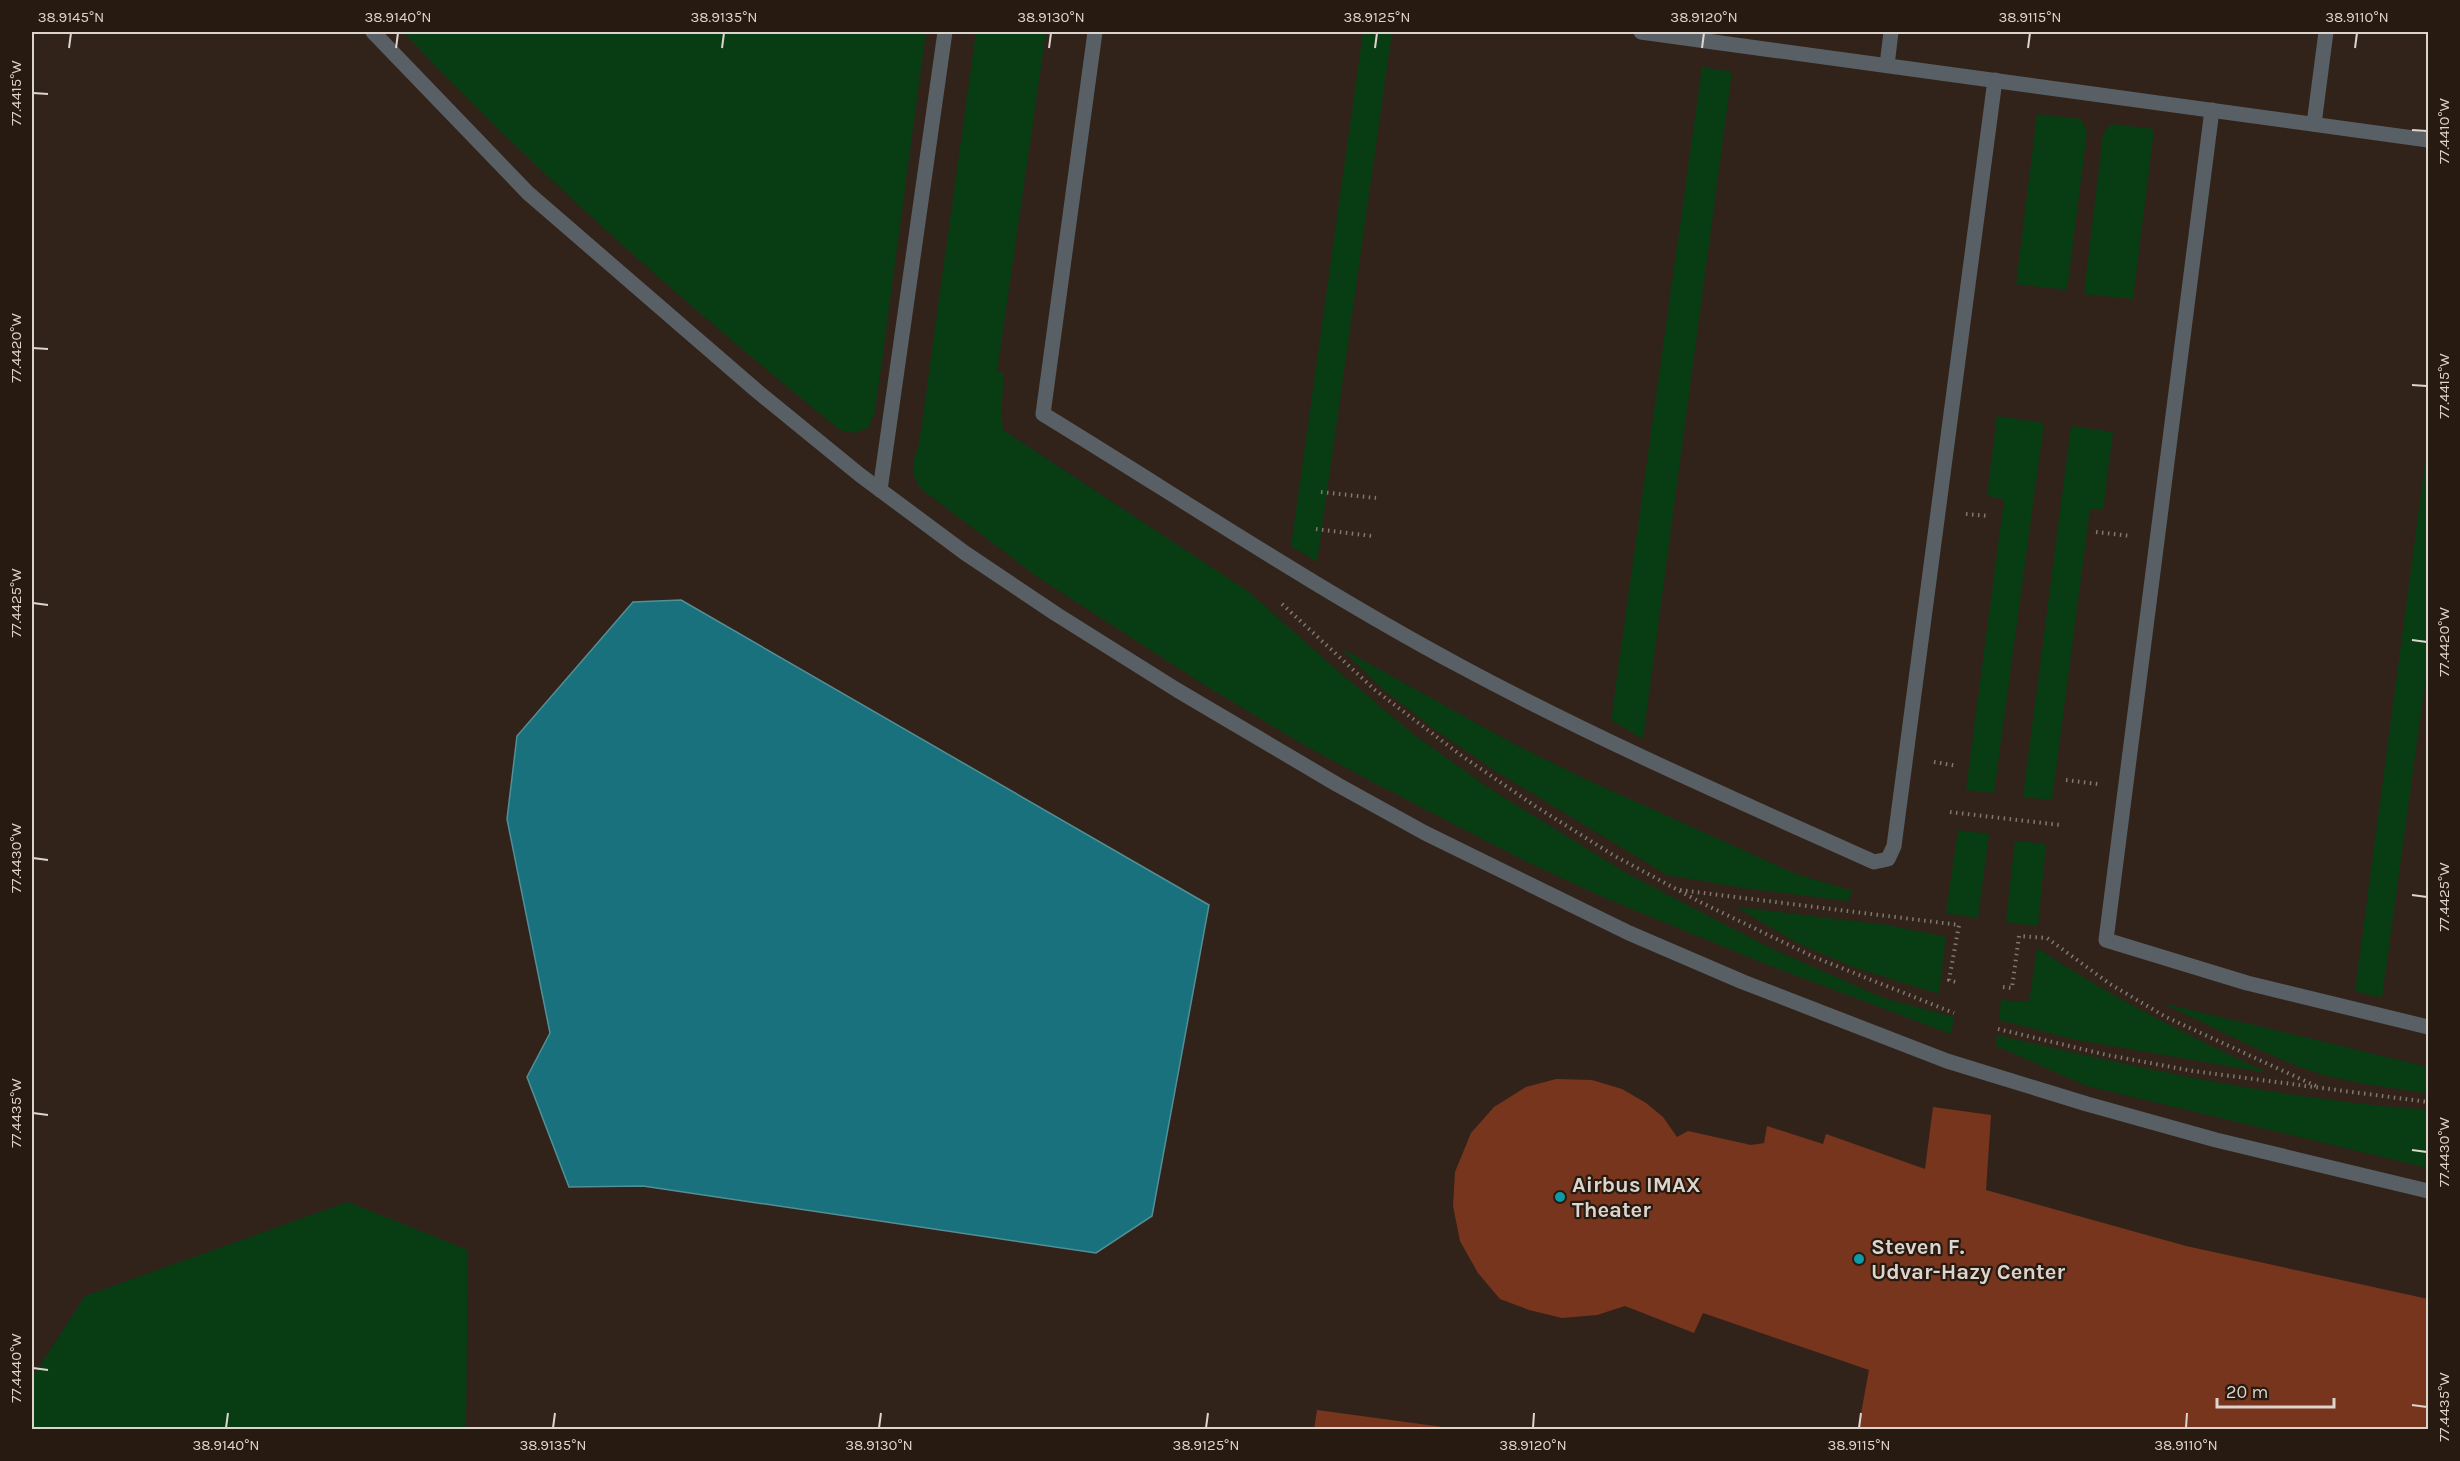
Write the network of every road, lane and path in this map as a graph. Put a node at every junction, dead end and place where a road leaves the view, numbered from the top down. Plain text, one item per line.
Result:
1 (373, 32) edge
2 (945, 32) edge
3 (1095, 32) edge
4 (1641, 32) edge
5 (1891, 32) edge
6 (2326, 32) edge
7 (1887, 65) junction
8 (1995, 80) junction
9 (2212, 110) junction
10 (2314, 124) junction
11 (2428, 140) edge
12 (880, 490) junction
13 (1321, 492) dead end
14 (1376, 498) dead end
15 (1316, 529) dead end
16 (1372, 537) dead end
17 (1282, 603) dead end
18 (1950, 812) dead end
19 (2060, 825) dead end
20 (1676, 889) junction
21 (1959, 983) dead end
22 (2003, 987) dead end
23 (1954, 1013) dead end
24 (2428, 1027) edge
25 (1998, 1029) dead end
26 (2321, 1088) junction
27 (2428, 1102) edge
28 (2428, 1191) edge

1 - 12 lane
2 - 12 lane
3 - 8 lane
4 - 7 lane
5 - 7 lane
6 - 10 lane
7 - 8 lane
8 - 9 lane
9 - 10 lane
9 - 24 lane
10 - 11 lane
12 - 28 lane
13 - 14 path
15 - 16 path
17 - 20 path
18 - 19 path
20 - 21 path
20 - 23 path
22 - 26 path
25 - 26 path
26 - 27 path

